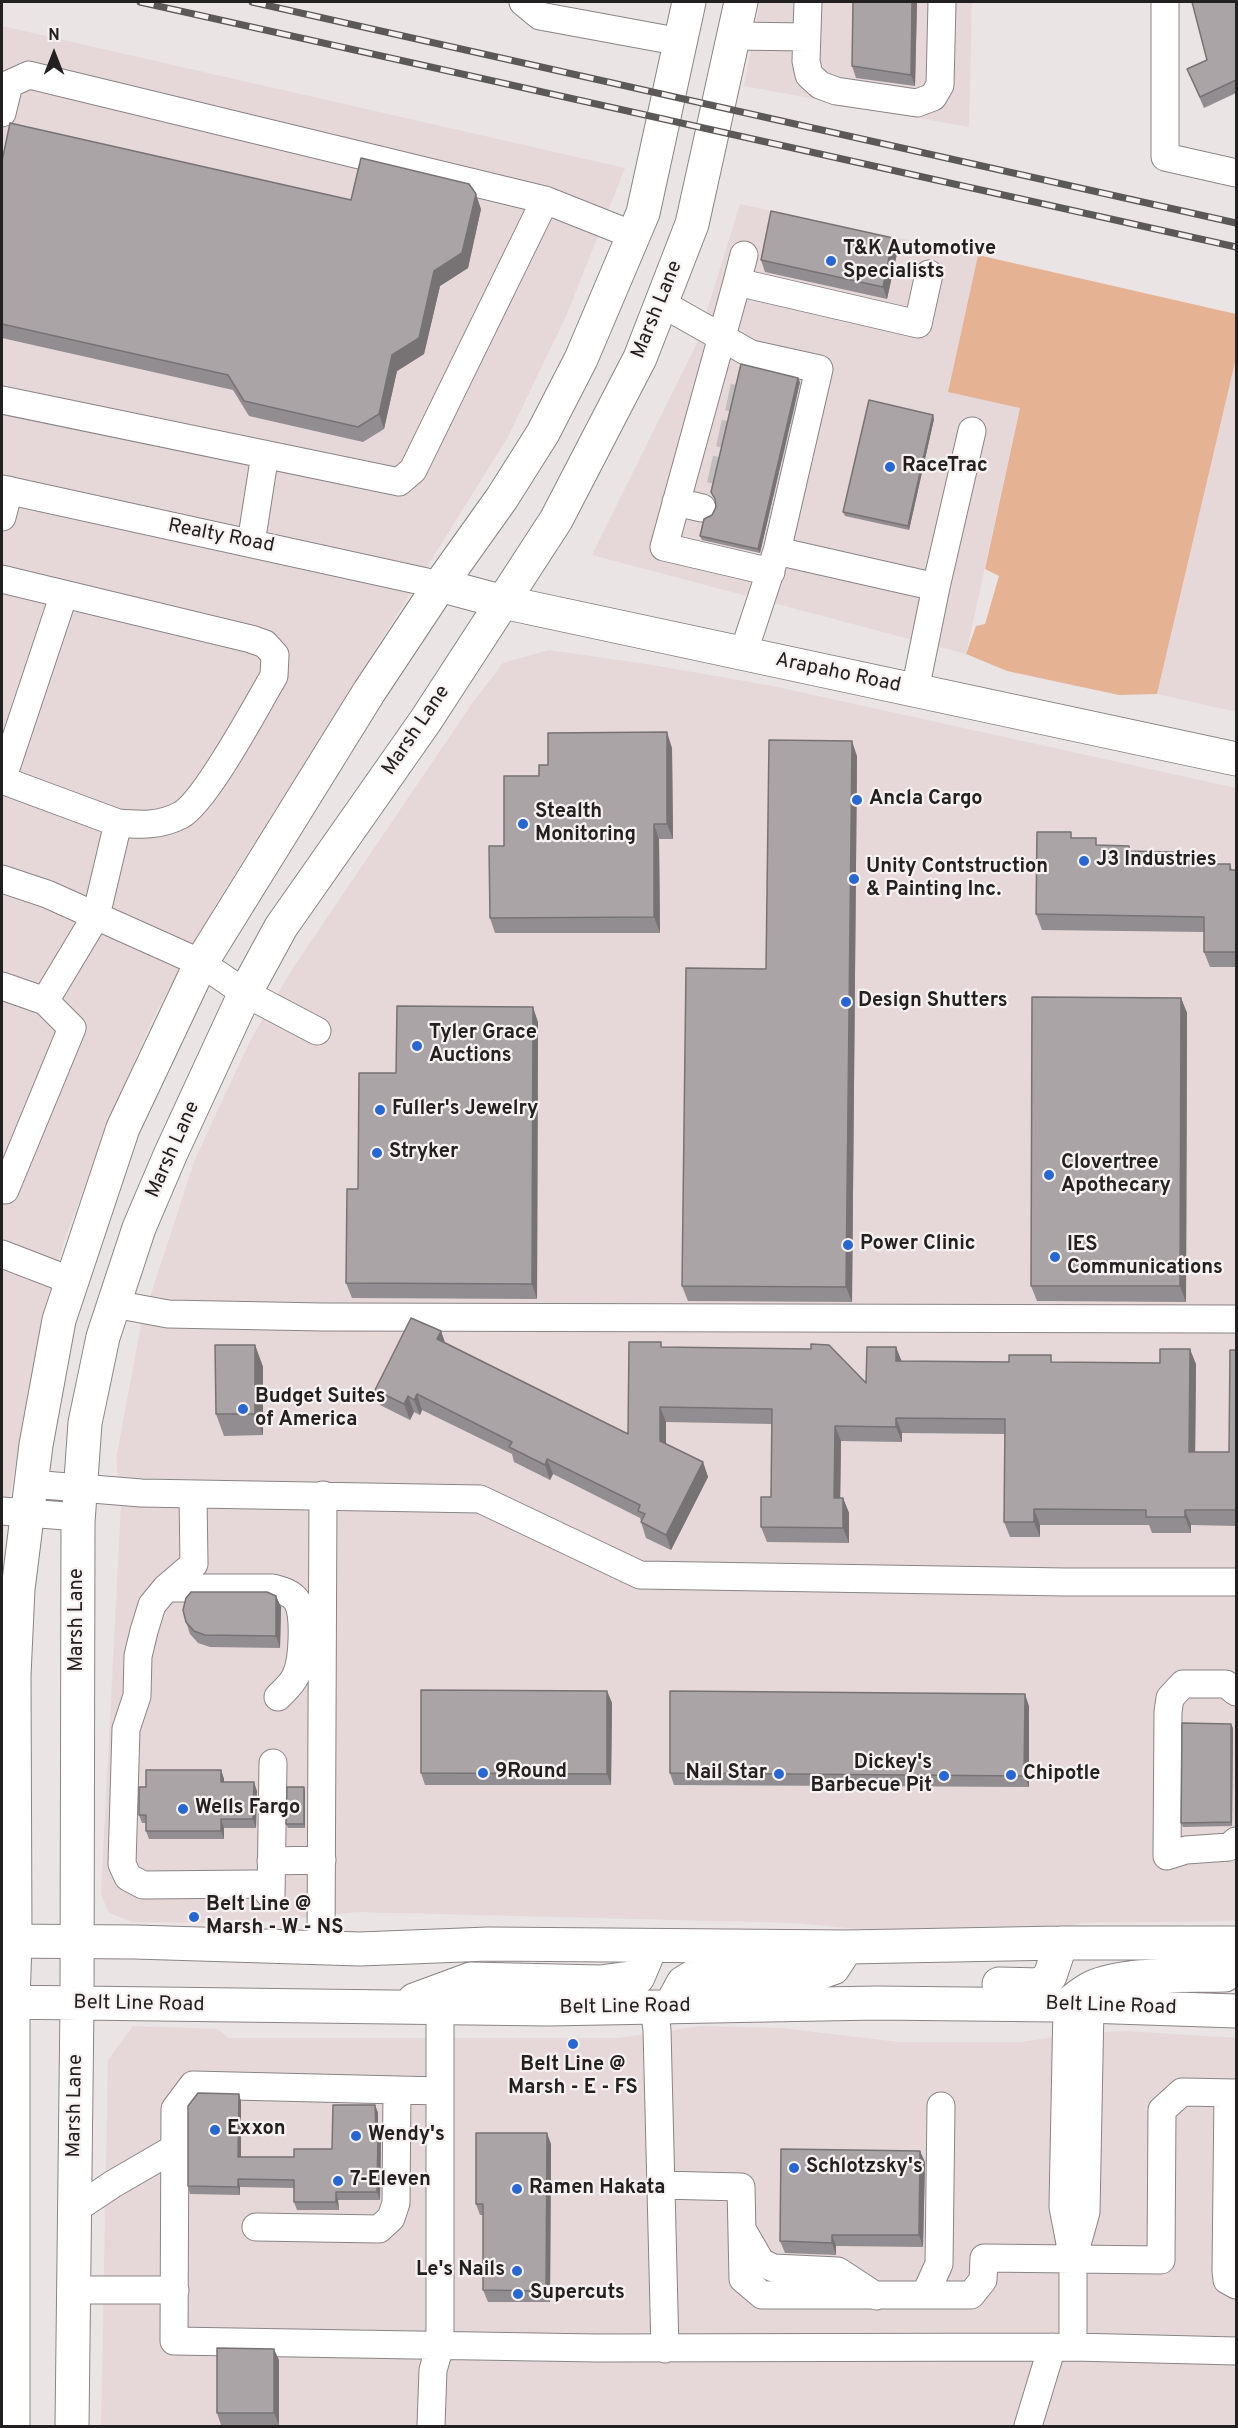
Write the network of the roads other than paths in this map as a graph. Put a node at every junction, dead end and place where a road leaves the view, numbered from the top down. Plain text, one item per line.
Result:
1 (523, 2) edge
2 (689, 2) edge
3 (741, 2) edge
4 (808, 2) edge
5 (942, 2) edge
6 (1165, 2) edge
7 (734, 36) junction
8 (806, 37) junction
9 (681, 42) junction
10 (2, 113) edge
11 (1236, 173) edge
12 (545, 200) junction
13 (633, 235) junction
14 (744, 255) dead end
15 (929, 274) dead end
16 (737, 282) junction
17 (662, 303) junction
18 (720, 337) junction
19 (2, 400) edge
20 (972, 430) dead end
21 (265, 454) junction
22 (5, 490) edge
23 (676, 502) junction
24 (702, 508) dead end
25 (2, 517) edge
26 (251, 543) junction
27 (775, 543) junction
28 (2, 579) edge
29 (440, 585) junction
30 (936, 587) junction
31 (64, 594) junction
32 (503, 602) junction
33 (743, 654) junction
34 (915, 690) junction
35 (1236, 759) edge
36 (118, 823) junction
37 (2, 879) edge
38 (96, 916) junction
39 (201, 963) junction
40 (2, 986) edge
41 (245, 993) junction
42 (45, 1001) junction
43 (317, 1031) dead end
44 (2, 1188) edge
45 (2, 1254) edge
46 (72, 1281) junction
47 (114, 1304) junction
48 (1236, 1319) edge
49 (193, 1494) junction
50 (323, 1495) junction
51 (20, 1502) edge
52 (79, 1503) junction
53 (1236, 1582) edge
54 (166, 1588) junction
55 (1236, 1692) edge
56 (278, 1697) dead end
57 (273, 1763) dead end
58 (1236, 1841) edge
59 (322, 1860) junction
60 (271, 1861) junction
61 (8, 1941) edge
62 (75, 1942) junction
63 (1061, 1942) junction
64 (1236, 1942) edge
65 (651, 1946) junction
66 (847, 1947) junction
67 (321, 1948) junction
68 (1236, 1967) edge
69 (7, 2002) edge
70 (877, 2003) junction
71 (77, 2004) junction
72 (1079, 2006) junction
73 (662, 2007) junction
74 (393, 2008) junction
75 (440, 2008) junction
76 (1236, 2012) edge
77 (397, 2090) junction
78 (440, 2091) junction
79 (1232, 2093) edge
80 (941, 2106) dead end
81 (1232, 2146) edge
82 (175, 2148) junction
83 (7, 2185) edge
84 (661, 2185) junction
85 (74, 2210) junction
86 (256, 2227) dead end
87 (1231, 2232) edge
88 (1073, 2259) junction
89 (1236, 2285) edge
90 (73, 2290) junction
91 (175, 2290) junction
92 (925, 2295) junction
93 (440, 2346) junction
94 (1062, 2347) junction
95 (665, 2349) junction
96 (1236, 2351) edge
97 (9, 2419) edge
98 (72, 2427) edge
99 (431, 2427) edge
100 (1028, 2427) edge

1 - 9 street
2 - 9 main road
3 - 7 main road, Marsh Lane
4 - 8 street
5 - 8 street
6 - 11 street
7 - 8 street
7 - 17 main road, Marsh Lane
9 - 13 main road
10 - 12 street
12 - 13 street
12 - 21 street
13 - 29 main road
14 - 16 street
15 - 16 street
16 - 18 street
17 - 18 street
17 - 32 main road, Marsh Lane
18 - 23 street
18 - 27 street
19 - 21 street
20 - 30 street
21 - 26 street
22 - 25 street
22 - 26 street, Realty Road
23 - 24 street
23 - 27 street
26 - 29 street, Realty Road
27 - 30 street
27 - 33 street
28 - 31 street
29 - 32 main road, Arapaho Road
29 - 39 main road
30 - 34 street
31 - 36 street
31 - 36 street
32 - 33 main road, Arapaho Road
32 - 41 main road, Marsh Lane
33 - 34 main road, Arapaho Road
34 - 35 main road, Arapaho Road
36 - 38 street
37 - 38 street
38 - 39 street
38 - 42 street
39 - 41 street
39 - 46 main road
40 - 42 street
41 - 43 street
41 - 47 main road, Marsh Lane
42 - 44 street
45 - 46 street
46 - 51 main road
47 - 48 street
47 - 52 main road, Marsh Lane
49 - 50 street
49 - 52 street
49 - 54 street
50 - 53 street
50 - 59 street
51 - 52 street
51 - 61 main road
52 - 62 main road, Marsh Lane
54 - 56 street
54 - 60 street
55 - 58 street
57 - 60 street
59 - 60 street
59 - 67 street
61 - 62 main road
61 - 69 main road
62 - 67 main road
62 - 71 main road, Marsh Lane
63 - 64 main road
63 - 66 main road
63 - 70 main road
65 - 66 main road
65 - 67 main road
65 - 74 main road
66 - 73 main road
68 - 72 main road
69 - 71 main road, Belt Line Road
69 - 83 main road
70 - 72 main road, Belt Line Road
70 - 73 main road, Belt Line Road
71 - 74 main road, Belt Line Road
71 - 85 main road, Marsh Lane
72 - 76 main road, Belt Line Road
72 - 88 street
73 - 75 main road, Belt Line Road
73 - 84 street
74 - 75 main road, Belt Line Road
75 - 78 street
77 - 78 street
77 - 82 street
77 - 86 street
78 - 93 street
79 - 81 street
79 - 88 street
80 - 92 street
81 - 87 street
82 - 85 street
82 - 91 street
83 - 97 main road
84 - 92 street
84 - 95 street
85 - 90 main road, Marsh Lane
87 - 89 street
88 - 92 street
88 - 94 street
90 - 91 street
90 - 98 main road, Marsh Lane
91 - 93 street
93 - 95 street
93 - 99 street
94 - 95 street
94 - 96 street
94 - 100 street

